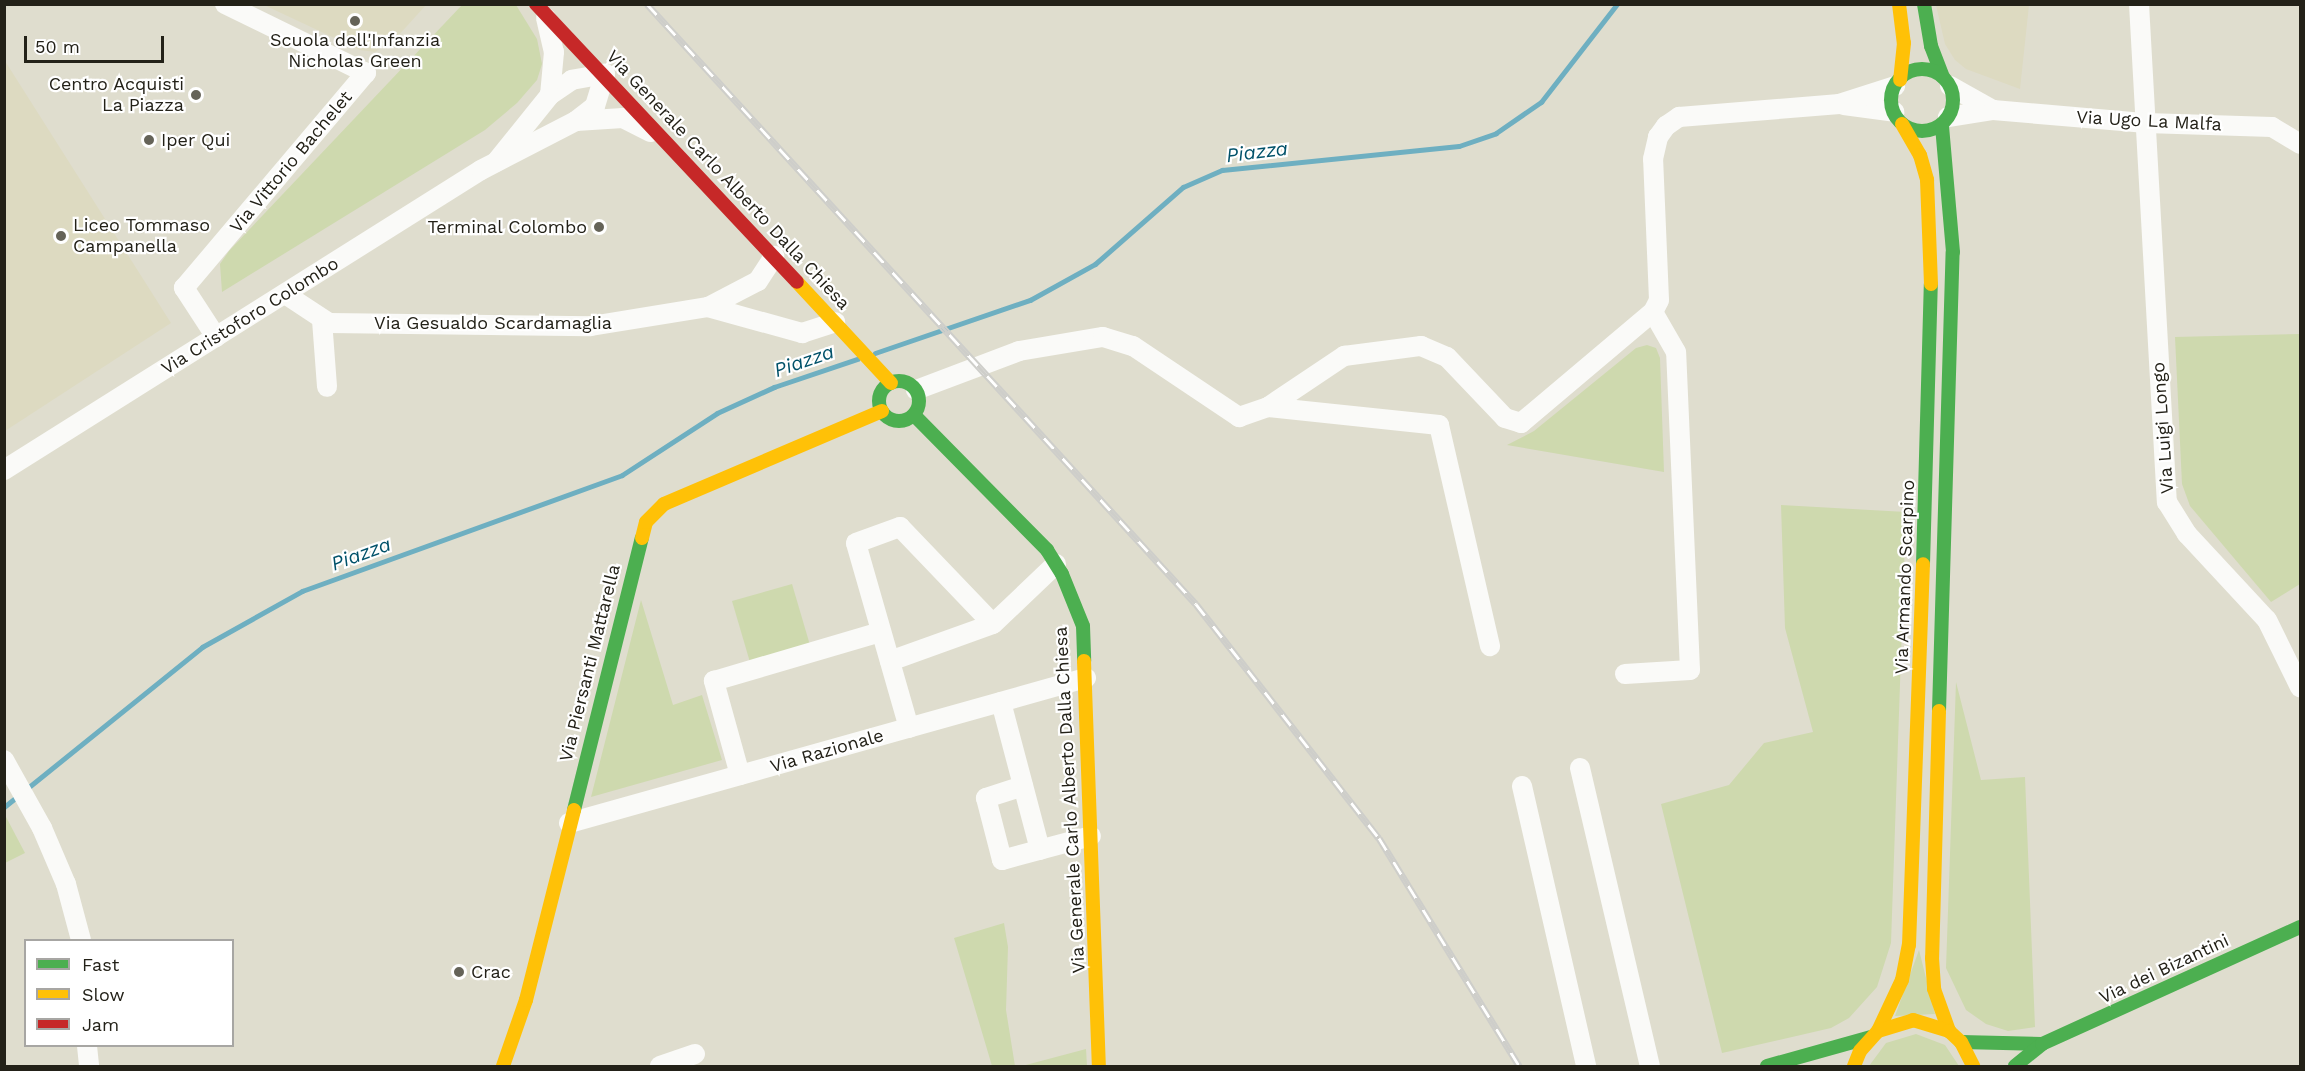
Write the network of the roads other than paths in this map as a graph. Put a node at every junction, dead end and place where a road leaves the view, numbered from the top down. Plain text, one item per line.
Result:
1 (225, 4) edge
2 (1899, 4) edge
3 (1924, 4) edge
4 (2139, 4) edge
5 (540, 9) edge
6 (605, 74) junction
7 (1946, 82) junction
8 (1897, 83) junction
9 (550, 95) junction
10 (1839, 104) junction
11 (1993, 110) junction
12 (1898, 118) junction
13 (576, 121) junction
14 (1945, 121) junction
15 (2146, 123) junction
16 (670, 143) junction
17 (2301, 144) edge
18 (496, 162) junction
19 (774, 256) junction
20 (285, 294) junction
21 (708, 307) junction
22 (1653, 312) junction
23 (322, 320) junction
24 (835, 322) junction
25 (216, 337) junction
26 (891, 383) junction
27 (327, 387) dead end
28 (916, 390) junction
29 (1268, 407) junction
30 (882, 411) junction
31 (914, 415) junction
32 (4, 470) edge
33 (1056, 564) junction
34 (993, 624) junction
35 (881, 632) junction
36 (1490, 646) dead end
37 (890, 661) junction
38 (1625, 674) dead end
39 (1086, 678) junction
40 (2301, 687) edge
41 (1001, 702) junction
42 (909, 728) junction
43 (4, 760) edge
44 (1580, 768) dead end
45 (740, 776) junction
46 (1023, 786) junction
47 (1522, 786) dead end
48 (569, 824) junction
49 (1091, 836) junction
50 (1040, 850) junction
51 (2301, 927) edge
52 (81, 939) edge
53 (1949, 1031) junction
54 (1875, 1034) junction
55 (1961, 1042) junction
56 (2042, 1044) junction
57 (87, 1047) edge
58 (695, 1054) dead end
59 (89, 1066) edge
60 (503, 1066) edge
61 (660, 1066) edge
62 (1099, 1066) edge
63 (1586, 1066) edge
64 (1650, 1066) edge
65 (1767, 1066) edge
66 (1854, 1066) edge
67 (1973, 1066) edge
68 (2015, 1066) edge

1 - 25 street, Via Vittorio Bachelet
2 - 8 street
3 - 7 street
4 - 15 street, Via Luigi Longo
5 - 6 street, Via Generale Carlo Alberto Dalla Chiesa
5 - 9 street
6 - 9 street, Via Cristoforo Colombo
6 - 13 street, Via Cristoforo Colombo
6 - 16 street, Via Generale Carlo Alberto Dalla Chiesa
7 - 8 street
7 - 11 street, Via Ugo La Malfa
7 - 14 street
8 - 10 street
8 - 12 street
9 - 18 street, Via Cristoforo Colombo
10 - 12 street
10 - 22 street
11 - 14 street, Via Ugo La Malfa
11 - 15 street, Via Ugo La Malfa
12 - 14 street
12 - 54 street, Via Armando Scarpino
13 - 16 street, Via Cristoforo Colombo
13 - 18 street, Via Cristoforo Colombo
14 - 53 street
15 - 17 street, Via Ugo La Malfa
15 - 40 street, Via Luigi Longo
16 - 19 street, Via Generale Carlo Alberto Dalla Chiesa
18 - 20 street, Via Cristoforo Colombo
19 - 21 street, Via Gesualdo Scardamaglia
19 - 24 street, Via Generale Carlo Alberto Dalla Chiesa
20 - 23 street
20 - 25 street, Via Cristoforo Colombo
21 - 23 street, Via Gesualdo Scardamaglia
21 - 24 street, Via Gesualdo Scardamaglia
22 - 29 street
22 - 38 street
23 - 27 street
24 - 26 street, Via Generale Carlo Alberto Dalla Chiesa
25 - 32 street, Via Cristoforo Colombo
26 - 28 street
26 - 30 street
28 - 29 street
28 - 31 street
29 - 36 street
30 - 31 street
30 - 48 street, Via Piersanti Mattarella
31 - 33 street, Via Generale Carlo Alberto Dalla Chiesa
33 - 34 street
33 - 39 street, Via Generale Carlo Alberto Dalla Chiesa
34 - 35 street
34 - 37 street
35 - 37 street
35 - 45 street
37 - 42 street
39 - 41 street, Via Razionale
39 - 49 street, Via Generale Carlo Alberto Dalla Chiesa
41 - 42 street, Via Razionale
41 - 46 street
42 - 45 street, Via Razionale
43 - 52 street
44 - 64 street
45 - 48 street, Via Razionale
46 - 50 street
46 - 50 street
47 - 63 street
48 - 60 street, Via Piersanti Mattarella
49 - 50 street
49 - 62 street, Via Generale Carlo Alberto Dalla Chiesa
51 - 56 street, Via dei Bizantini
53 - 54 street
53 - 55 street
54 - 65 street
54 - 66 street, Via Armando Scarpino
55 - 56 street, Via dei Bizantini
55 - 67 street
56 - 68 street, Via dei Bizantini
57 - 59 street
58 - 61 street

